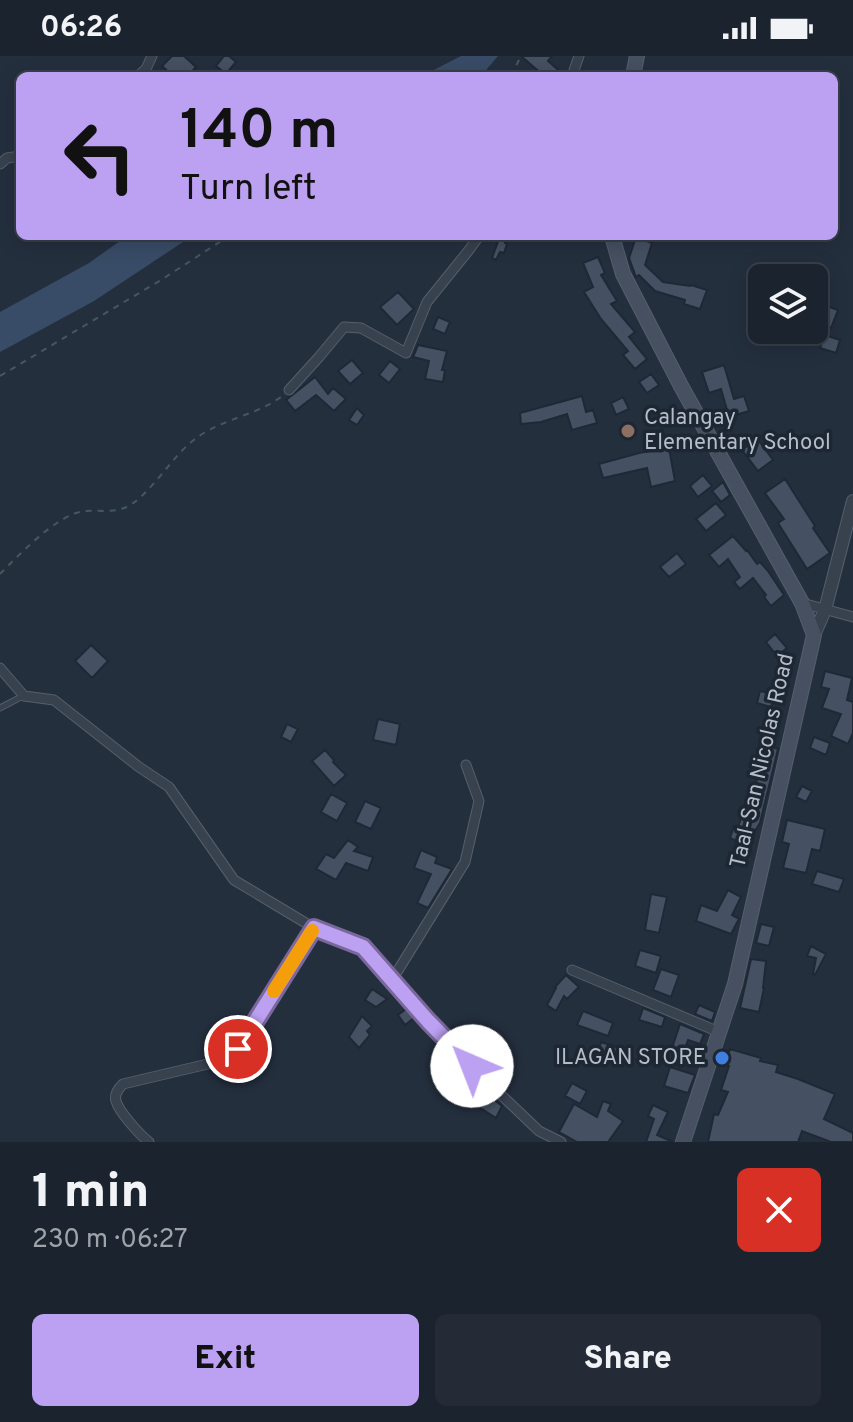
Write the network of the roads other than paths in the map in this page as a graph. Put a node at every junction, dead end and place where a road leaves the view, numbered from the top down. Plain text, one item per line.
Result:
1 (476, 240) edge
2 (613, 240) edge
3 (289, 390) road end
4 (853, 501) edge
5 (802, 603) junction
6 (825, 610) junction
7 (853, 617) edge
8 (814, 635) junction
9 (0, 668) edge
10 (24, 696) junction
11 (0, 708) edge
12 (466, 765) dead end
13 (314, 928) junction
14 (572, 970) dead end
15 (392, 980) junction
16 (719, 1032) junction
17 (149, 1142) edge
18 (561, 1142) edge
19 (683, 1142) edge

1 - 3 street
2 - 5 main road, Taal-San Nicolas Road
4 - 6 street
5 - 6 street
5 - 8 main road, Taal-San Nicolas Road
6 - 7 street
6 - 8 street
8 - 16 main road, Taal-San Nicolas Road
9 - 10 street
10 - 11 lane
10 - 13 street
12 - 15 street
13 - 15 street
13 - 17 street
14 - 16 street
15 - 18 street
16 - 19 main road, Taal-San Nicolas Road

